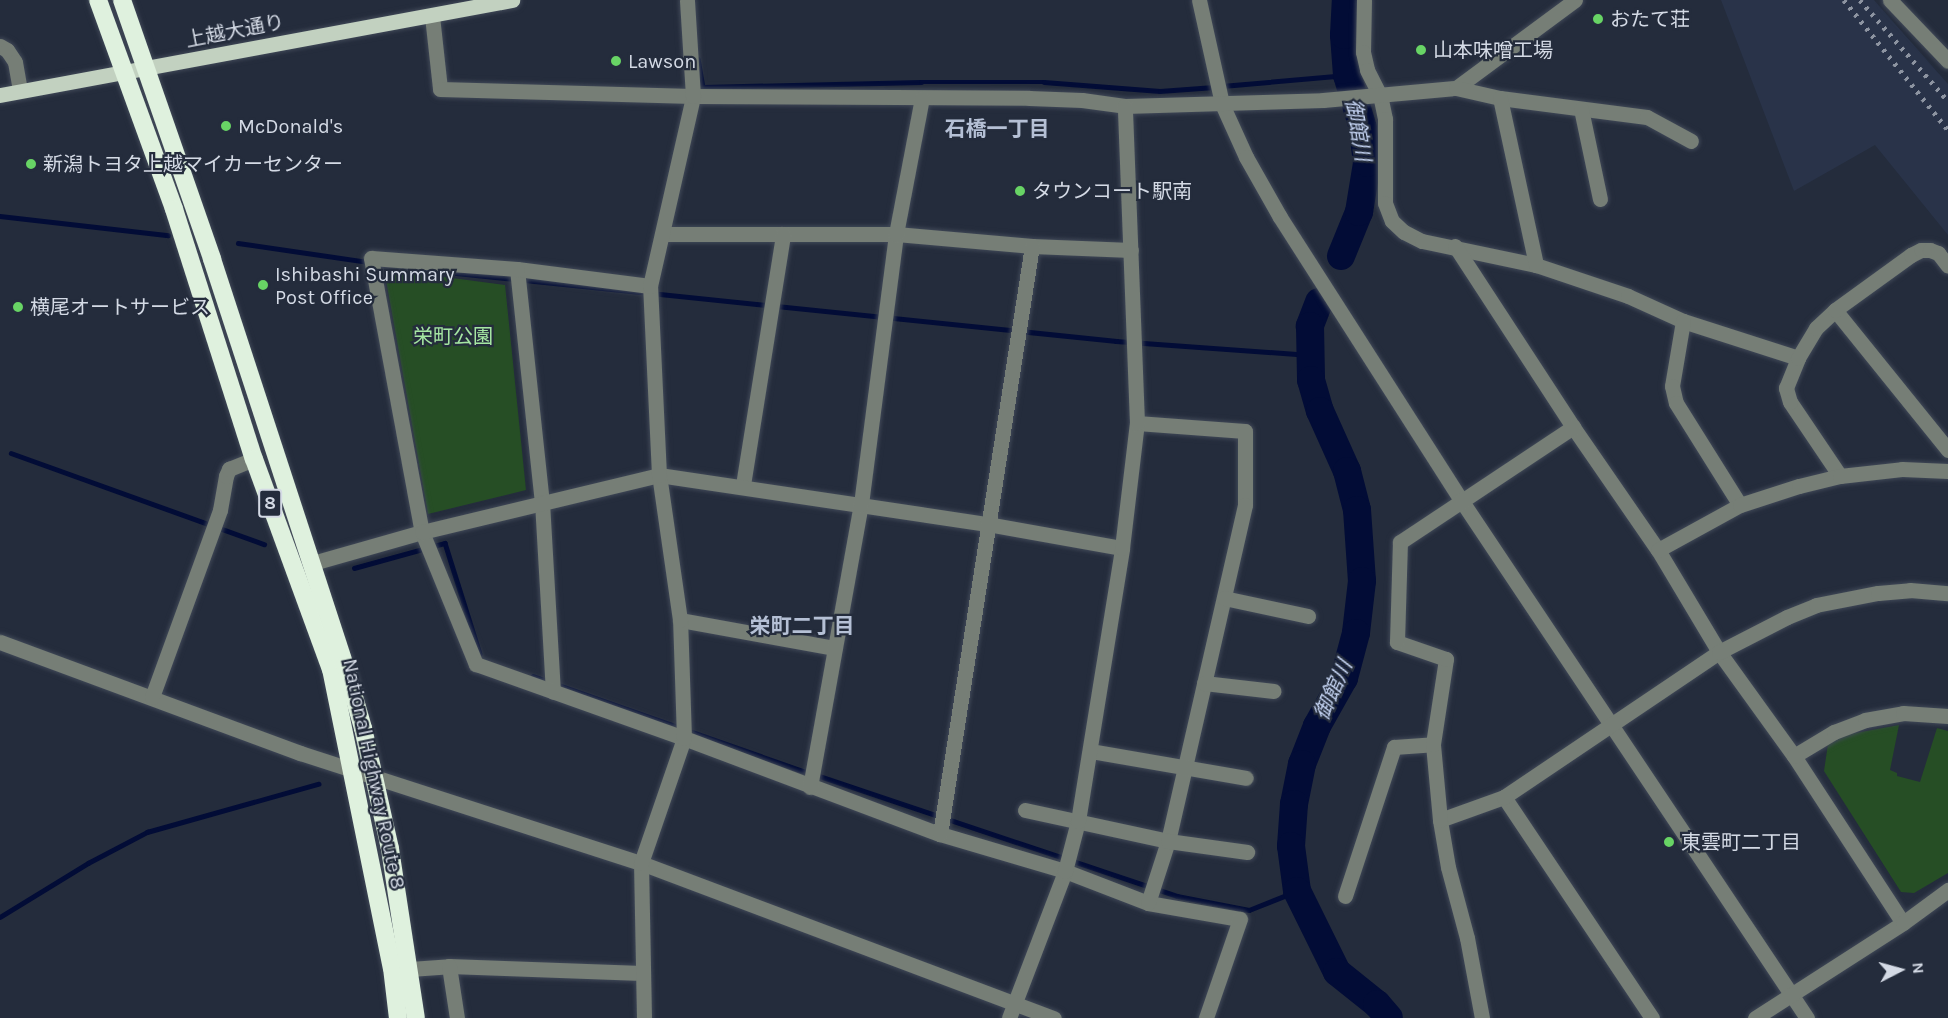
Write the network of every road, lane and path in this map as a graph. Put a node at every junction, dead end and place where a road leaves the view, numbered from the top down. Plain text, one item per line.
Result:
1 (98, 0) edge
2 (122, 0) edge
3 (510, 0) edge
4 (687, 0) edge
5 (1199, 0) edge
6 (1364, 0) edge
7 (1890, 0) edge
8 (1573, 1) edge
9 (432, 16) junction
10 (0, 45) edge
11 (1948, 61) edge
12 (146, 68) junction
13 (122, 72) junction
14 (1456, 88) junction
15 (20, 91) junction
16 (0, 95) edge
17 (693, 96) junction
18 (1376, 96) junction
19 (922, 98) junction
20 (1500, 99) junction
21 (1222, 104) junction
22 (1125, 106) junction
23 (1581, 109) junction
24 (1691, 141) dead end
25 (1599, 199) dead end
26 (663, 234) junction
27 (783, 234) junction
28 (896, 234) junction
29 (1032, 246) junction
30 (1455, 246) junction
31 (1131, 250) junction
32 (1536, 265) junction
33 (1948, 266) edge
34 (517, 269) junction
35 (650, 286) junction
36 (1835, 310) junction
37 (1683, 321) junction
38 (1798, 358) junction
39 (1137, 423) junction
40 (1573, 427) junction
41 (1948, 450) edge
42 (254, 459) junction
43 (1948, 471) edge
44 (659, 475) junction
45 (1840, 476) junction
46 (743, 485) junction
47 (1461, 500) junction
48 (542, 502) junction
49 (861, 504) junction
50 (1740, 505) junction
51 (987, 524) junction
52 (422, 532) junction
53 (1122, 548) junction
54 (1658, 550) junction
55 (313, 563) junction
56 (1948, 593) edge
57 (1224, 598) junction
58 (1308, 616) dead end
59 (680, 620) junction
60 (0, 642) edge
61 (834, 648) junction
62 (1719, 652) junction
63 (1204, 682) junction
64 (553, 692) junction
65 (1274, 692) dead end
66 (152, 697) junction
67 (1948, 716) edge
68 (1613, 723) junction
69 (684, 738) junction
70 (1433, 744) junction
71 (1090, 751) junction
72 (1794, 756) junction
73 (1186, 767) junction
74 (352, 769) junction
75 (371, 775) junction
76 (1246, 778) dead end
77 (810, 787) junction
78 (1504, 797) junction
79 (1025, 810) dead end
80 (1440, 820) junction
81 (1078, 821) junction
82 (940, 834) junction
83 (1168, 842) junction
84 (1247, 852) dead end
85 (641, 863) junction
86 (1065, 871) junction
87 (1948, 890) edge
88 (1345, 896) dead end
89 (1148, 903) junction
90 (1903, 923) junction
91 (449, 966) junction
92 (410, 969) junction
93 (642, 973) junction
94 (1791, 994) junction
95 (1011, 1011) edge
96 (398, 1018) edge
97 (416, 1018) edge
98 (457, 1018) edge
99 (644, 1018) edge
100 (1054, 1018) edge
101 (1206, 1018) edge
102 (1482, 1018) edge
103 (1652, 1018) edge
104 (1755, 1018) edge
105 (1807, 1018) edge

1 - 13 highway, National Highway Route 8 / 8
2 - 12 highway, National Highway Route 8 / 8
3 - 9 main road, 上越大通り
4 - 17 street
5 - 21 street
6 - 18 street
7 - 11 street
8 - 14 street
9 - 12 main road, 上越大通り
9 - 17 street
10 - 15 street
12 - 13 main road, 上越大通り
12 - 55 highway, National Highway Route 8 / 8
13 - 15 main road, 上越大通り
13 - 42 highway, National Highway Route 8 / 8
14 - 18 street
14 - 20 street
15 - 16 main road, 上越大通り
17 - 19 street
17 - 26 street
18 - 21 street
18 - 30 street
19 - 22 street
19 - 28 street
20 - 23 street
20 - 32 street
21 - 22 street
21 - 47 street
22 - 31 street
23 - 24 street
23 - 25 street
26 - 27 street
26 - 35 street
27 - 28 street
27 - 46 street
28 - 29 street
28 - 49 street
29 - 31 street
29 - 51 street
30 - 32 street
30 - 40 street
31 - 39 street
32 - 37 street
33 - 36 street
34 - 35 street
34 - 48 street
34 - 52 street
35 - 44 street
36 - 38 street
36 - 41 street
37 - 38 street
37 - 50 street
38 - 45 street
39 - 53 street
39 - 57 street
40 - 47 street
40 - 54 street
42 - 66 street
42 - 74 highway, National Highway Route 8 / 8
43 - 45 street
44 - 46 street
44 - 48 street
44 - 59 street
45 - 50 street
46 - 49 street
47 - 68 street
47 - 70 street
48 - 52 street
48 - 64 street
49 - 51 street
49 - 61 street
50 - 54 street
51 - 53 street
51 - 82 street
52 - 55 street
52 - 64 street
53 - 71 street
54 - 62 street
55 - 75 highway, National Highway Route 8 / 8
56 - 62 street
57 - 58 street
57 - 63 street
59 - 61 street
59 - 69 street
60 - 66 street
61 - 77 street
62 - 68 street
62 - 72 street
63 - 65 street
63 - 73 street
64 - 69 street
66 - 74 street
67 - 72 street
68 - 78 street
68 - 94 street
69 - 77 street
69 - 85 street
70 - 80 street
70 - 88 street
71 - 73 street
71 - 81 street
72 - 90 street
73 - 76 street
73 - 83 street
74 - 75 street
74 - 96 highway, National Highway Route 8 / 8
75 - 85 street
75 - 92 highway, National Highway Route 8 / 8
77 - 82 street
78 - 80 street
78 - 103 street
79 - 81 street
80 - 102 street
81 - 83 street
81 - 86 street
82 - 86 street
83 - 84 street
83 - 89 street
85 - 93 street
85 - 95 street
86 - 89 street
86 - 95 street
87 - 90 street
89 - 101 street
90 - 94 street
91 - 92 street
91 - 93 street
91 - 98 street
92 - 97 highway, National Highway Route 8 / 8
93 - 99 street
94 - 104 street
94 - 105 street
95 - 100 street

